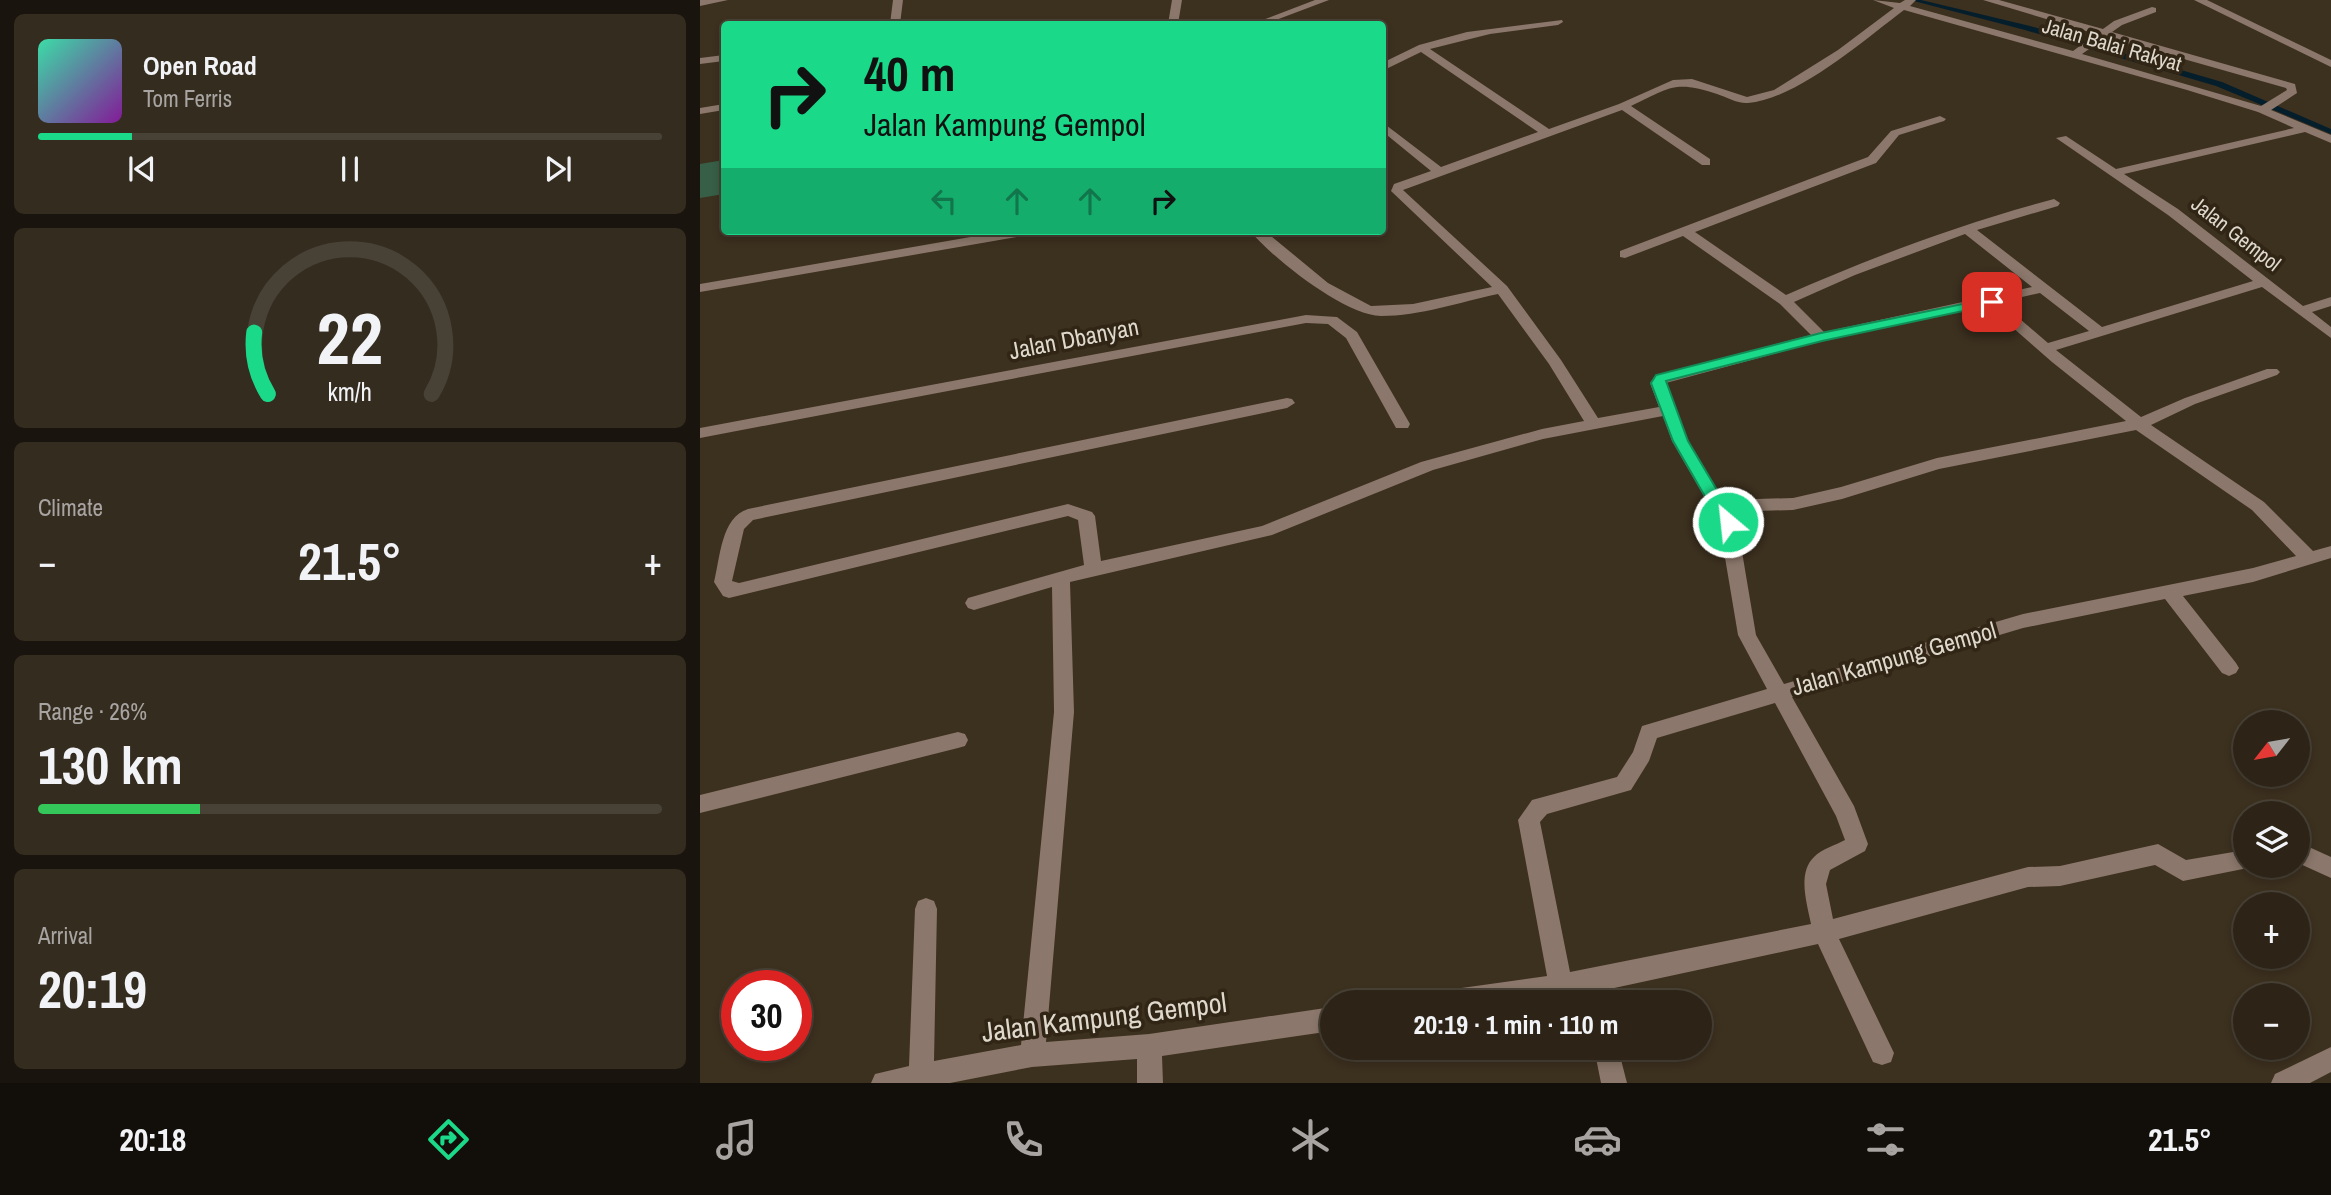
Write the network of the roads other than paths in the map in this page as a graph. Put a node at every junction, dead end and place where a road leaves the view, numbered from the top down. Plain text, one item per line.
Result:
1 (723, 0) edge
2 (898, 0) edge
3 (1177, 0) edge
4 (1324, 0) edge
5 (1878, 0) edge
6 (1988, 0) edge
7 (2199, 0) edge
8 (700, 3) edge
9 (1907, 3) edge
10 (2152, 10) dead end
11 (895, 21) edge
12 (1174, 21) edge
13 (1265, 21) edge
14 (1558, 22) dead end
15 (2104, 34) junction
16 (1422, 48) junction
17 (2080, 51) junction
18 (721, 58) edge
19 (700, 61) edge
20 (2331, 64) edge
21 (1386, 66) edge
22 (1623, 106) junction
23 (721, 108) edge
24 (2264, 109) junction
25 (700, 111) edge
26 (1940, 119) dead end
27 (1386, 128) edge
28 (2307, 128) junction
29 (1546, 133) junction
30 (2062, 138) dead end
31 (2331, 139) edge
32 (1706, 162) dead end
33 (1441, 173) junction
34 (2113, 173) junction
35 (2054, 203) dead end
36 (1967, 229) junction
37 (1683, 230) junction
38 (1005, 235) edge
39 (1262, 235) edge
40 (1625, 254) dead end
41 (2264, 282) junction
42 (700, 288) edge
43 (1502, 289) junction
44 (2040, 289) junction
45 (1785, 301) junction
46 (2331, 301) edge
47 (1992, 302) junction
48 (2301, 312) junction
49 (2099, 332) junction
50 (2331, 334) edge
51 (1821, 337) junction
52 (2045, 349) junction
53 (2272, 372) dead end
54 (1287, 403) dead end
55 (1668, 410) junction
56 (1402, 424) dead end
57 (1594, 424) junction
58 (2139, 424) junction
59 (700, 433) edge
60 (1714, 495) junction
61 (2331, 552) edge
62 (2308, 557) junction
63 (1093, 569) junction
64 (1060, 579) junction
65 (2168, 590) junction
66 (974, 603) dead end
67 (2229, 668) dead end
68 (1779, 693) junction
69 (958, 740) dead end
70 (700, 804) edge
71 (2310, 857) edge
72 (2233, 862) edge
73 (2331, 867) edge
74 (926, 909) dead end
75 (1824, 932) junction
76 (1561, 985) junction
77 (1527, 990) edge
78 (1584, 990) edge
79 (1601, 990) edge
80 (1320, 1021) edge
81 (1149, 1045) junction
82 (1882, 1053) dead end
83 (1032, 1055) junction
84 (2331, 1059) edge
85 (1609, 1060) edge
86 (921, 1074) junction
87 (884, 1083) edge
88 (1150, 1083) edge
89 (1614, 1083) edge
90 (2284, 1083) edge

1 - 8 street
2 - 11 street
3 - 12 street
4 - 13 street
5 - 9 street, Jalan Balai Rakyat
6 - 15 street
7 - 20 street
9 - 17 street, Jalan Balai Rakyat
9 - 22 street
10 - 15 street
14 - 16 street
15 - 17 street
15 - 24 street
16 - 21 street
16 - 29 street
17 - 24 street, Jalan Balai Rakyat
18 - 19 street
22 - 29 street
22 - 32 street
23 - 25 street
24 - 28 street, Jalan Balai Rakyat
26 - 37 street
27 - 33 street
28 - 31 street, Jalan Balai Rakyat
28 - 34 street
29 - 33 street
30 - 34 street, Jalan Gempol
33 - 43 street
34 - 41 street, Jalan Gempol
35 - 36 street
36 - 44 street
36 - 45 street
37 - 40 street
37 - 45 street
38 - 42 street
39 - 43 street
41 - 48 street, Jalan Gempol
41 - 49 street
43 - 57 street
44 - 47 street, Jalan Kampung Gempol
44 - 49 street
45 - 51 street
46 - 48 street
47 - 51 street, Jalan Kampung Gempol
47 - 52 street
48 - 50 street, Jalan Gempol
49 - 52 street
51 - 55 street, Jalan Kampung Gempol
52 - 58 street
53 - 58 street
54 - 63 street
55 - 57 street
55 - 60 street, Jalan Kampung Gempol
56 - 59 street, Jalan Dbanyan
57 - 63 street
58 - 60 street
58 - 62 street
60 - 68 street, Jalan Kampung Gempol
61 - 62 street, Jalan Kampung Gempol
62 - 65 street, Jalan Kampung Gempol
63 - 64 street
64 - 66 street
64 - 83 street
65 - 67 street
65 - 68 street, Jalan Kampung Gempol
68 - 75 street
68 - 76 street
69 - 70 street
71 - 73 street
72 - 75 street
74 - 86 street
75 - 79 street
75 - 82 street
76 - 77 street
76 - 78 street
80 - 81 street, Jalan Kampung Gempol
81 - 83 street, Jalan Kampung Gempol
81 - 88 street
83 - 86 street, Jalan Kampung Gempol
84 - 90 street
85 - 89 street
86 - 87 street, Jalan Kampung Gempol

